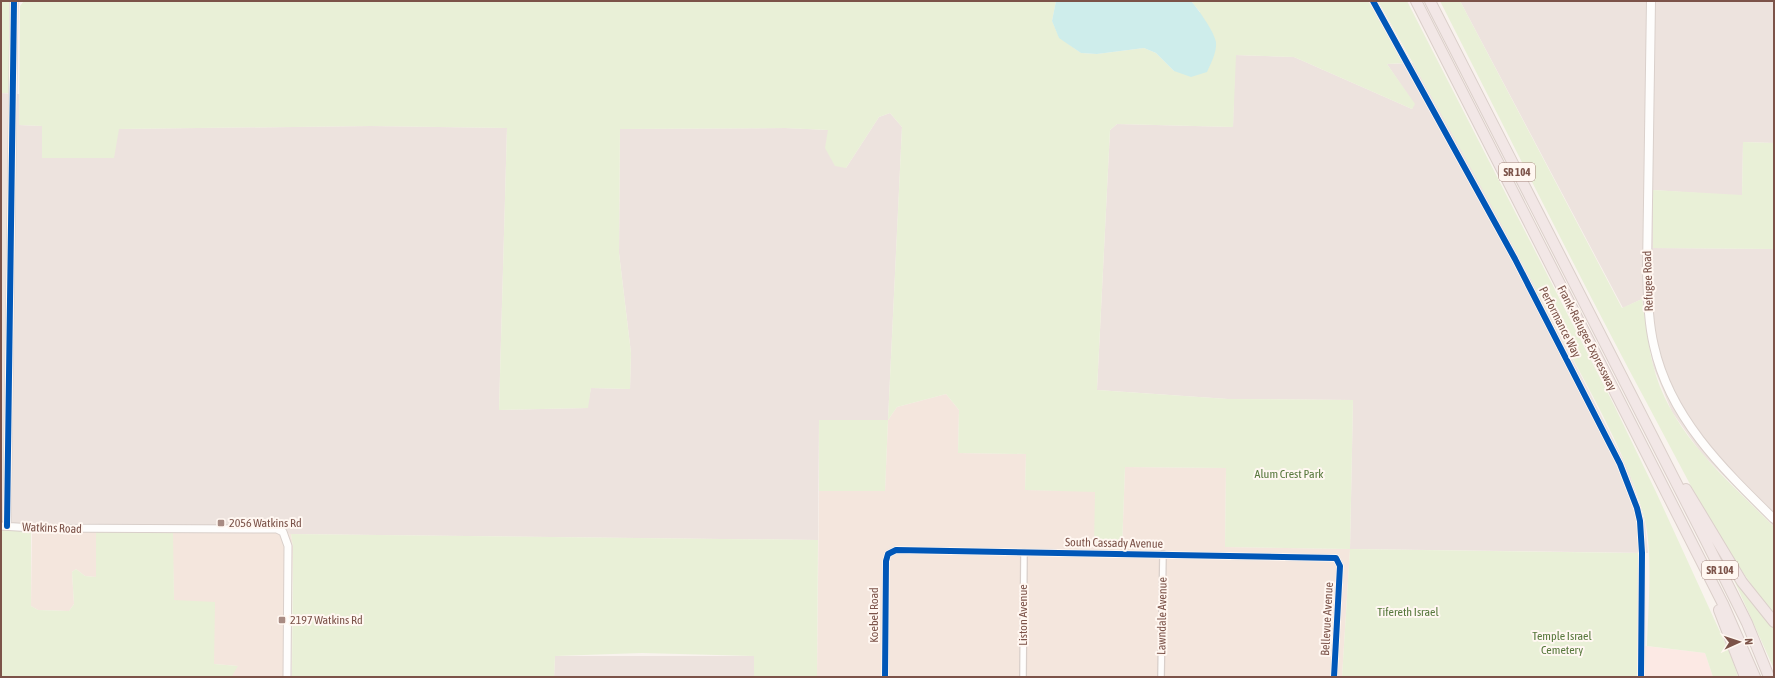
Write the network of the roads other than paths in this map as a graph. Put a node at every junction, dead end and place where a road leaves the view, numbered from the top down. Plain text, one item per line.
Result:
1 (14, 1) edge
2 (1373, 1) edge
3 (1416, 1) edge
4 (1430, 1) edge
5 (1651, 1) edge
6 (1667, 464) junction
7 (1774, 519) edge
8 (4, 526) edge
9 (1024, 552) junction
10 (888, 554) joint
11 (1163, 554) junction
12 (1339, 562) joint
13 (1712, 583) junction
14 (1774, 622) edge
15 (287, 677) edge
16 (885, 677) edge
17 (1023, 677) edge
18 (1161, 677) edge
19 (1334, 677) edge
20 (1641, 677) edge
21 (1745, 677) edge
22 (1755, 677) edge
23 (1769, 677) edge

1 - 8 street, Watkins Road
2 - 20 street, Performance Way
3 - 13 highway, Frank-Refugee Expressway / SR 104
4 - 6 highway, Frank-Refugee Expressway / SR 104
5 - 7 main road, Refugee Road
6 - 14 highway
6 - 23 highway, Frank-Refugee Expressway / SR 104
8 - 15 street, Watkins Road
9 - 10 street, South Cassady Avenue
9 - 11 street, South Cassady Avenue
9 - 17 street, Liston Avenue
10 - 16 street, Koebel Road
11 - 12 street, South Cassady Avenue
11 - 18 street, Lawndale Avenue
12 - 19 street, Bellevue Avenue
13 - 21 highway
13 - 22 highway, Frank-Refugee Expressway / SR 104

